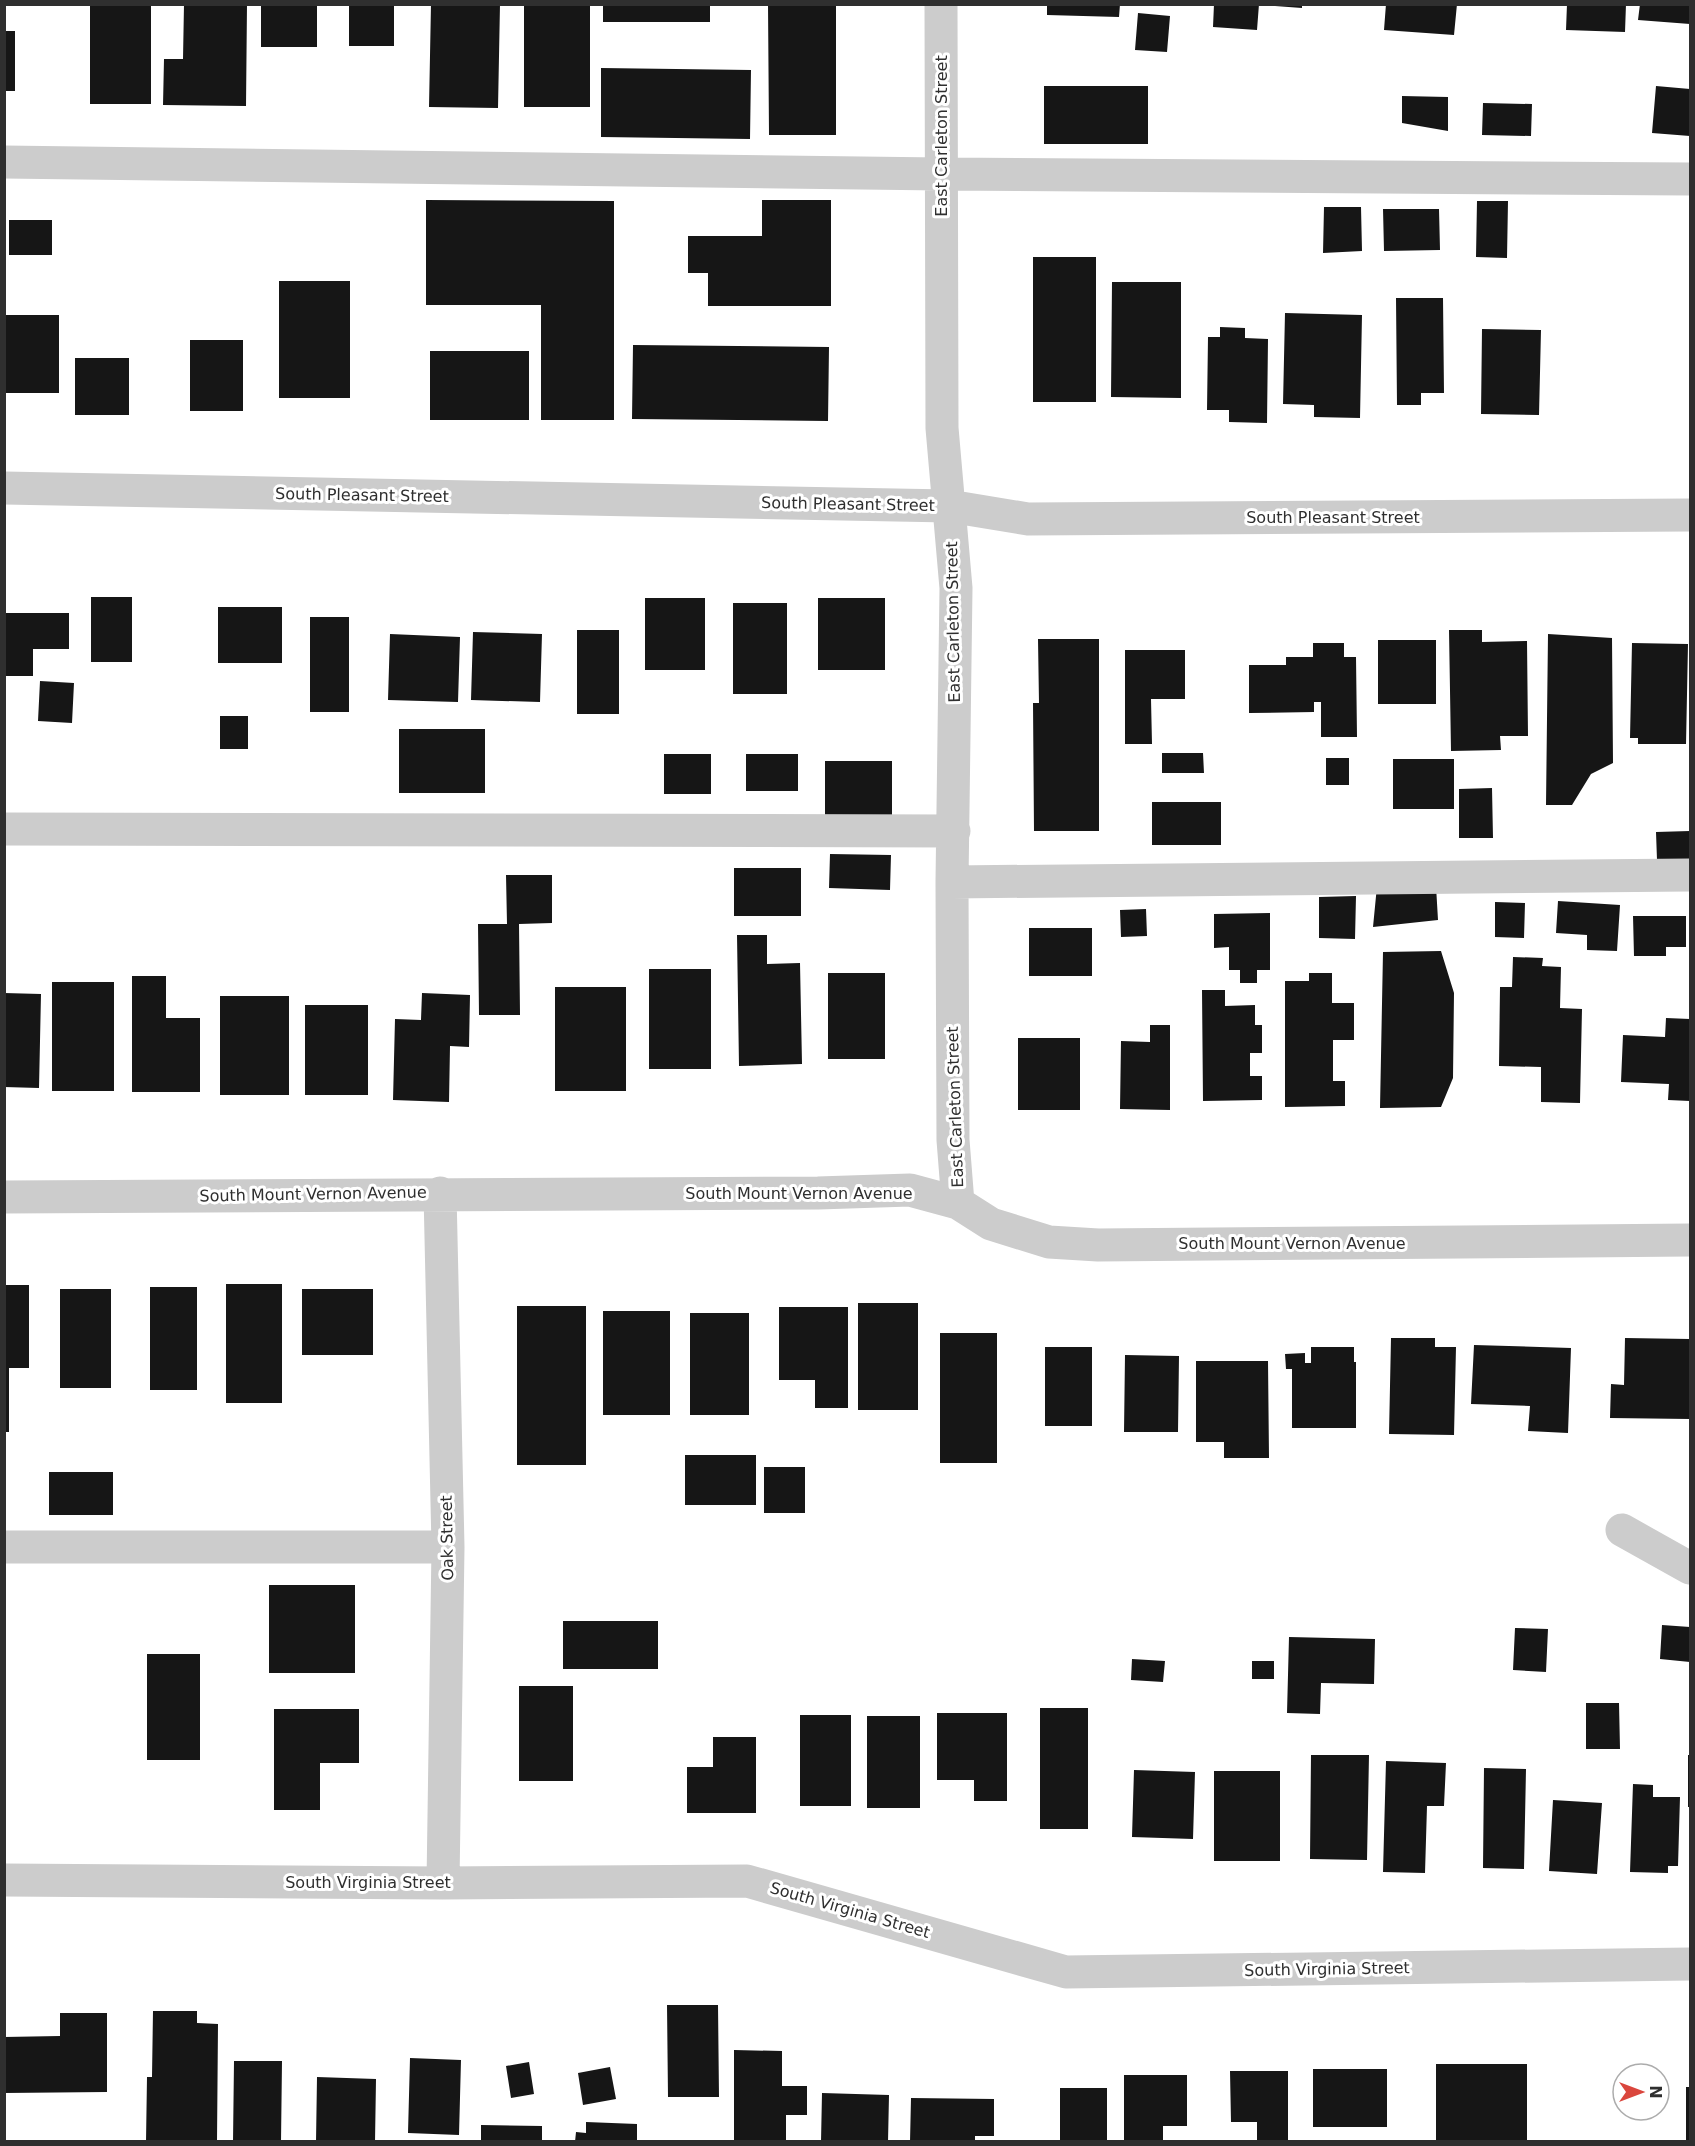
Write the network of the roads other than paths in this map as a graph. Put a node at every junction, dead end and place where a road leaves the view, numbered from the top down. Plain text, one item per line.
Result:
1 (941, 4) edge
2 (4, 162) edge
3 (941, 174) junction
4 (1690, 179) edge
5 (4, 488) edge
6 (949, 506) junction
7 (1690, 515) edge
8 (4, 829) edge
9 (954, 831) junction
10 (1690, 875) edge
11 (952, 882) junction
12 (440, 1193) junction
13 (4, 1197) edge
14 (958, 1203) junction
15 (1690, 1240) edge
16 (1622, 1530) dead end
17 (4, 1547) edge
18 (448, 1547) junction
19 (1690, 1568) edge
20 (4, 1880) edge
21 (443, 1883) junction
22 (1690, 1964) edge

1 - 3 street, East Carleton Street
2 - 3 street
3 - 4 street
3 - 6 street, East Carleton Street
5 - 6 street, South Pleasant Street
6 - 7 street, South Pleasant Street
6 - 9 street, East Carleton Street
8 - 9 street
9 - 11 street, East Carleton Street
10 - 11 street
11 - 14 street, East Carleton Street
12 - 13 street, South Mount Vernon Avenue
12 - 14 street, South Mount Vernon Avenue
12 - 18 street, Oak Street
14 - 15 street, South Mount Vernon Avenue
16 - 19 street
17 - 18 street
18 - 21 street, Oak Street
20 - 21 street, South Virginia Street
21 - 22 street, South Virginia Street

